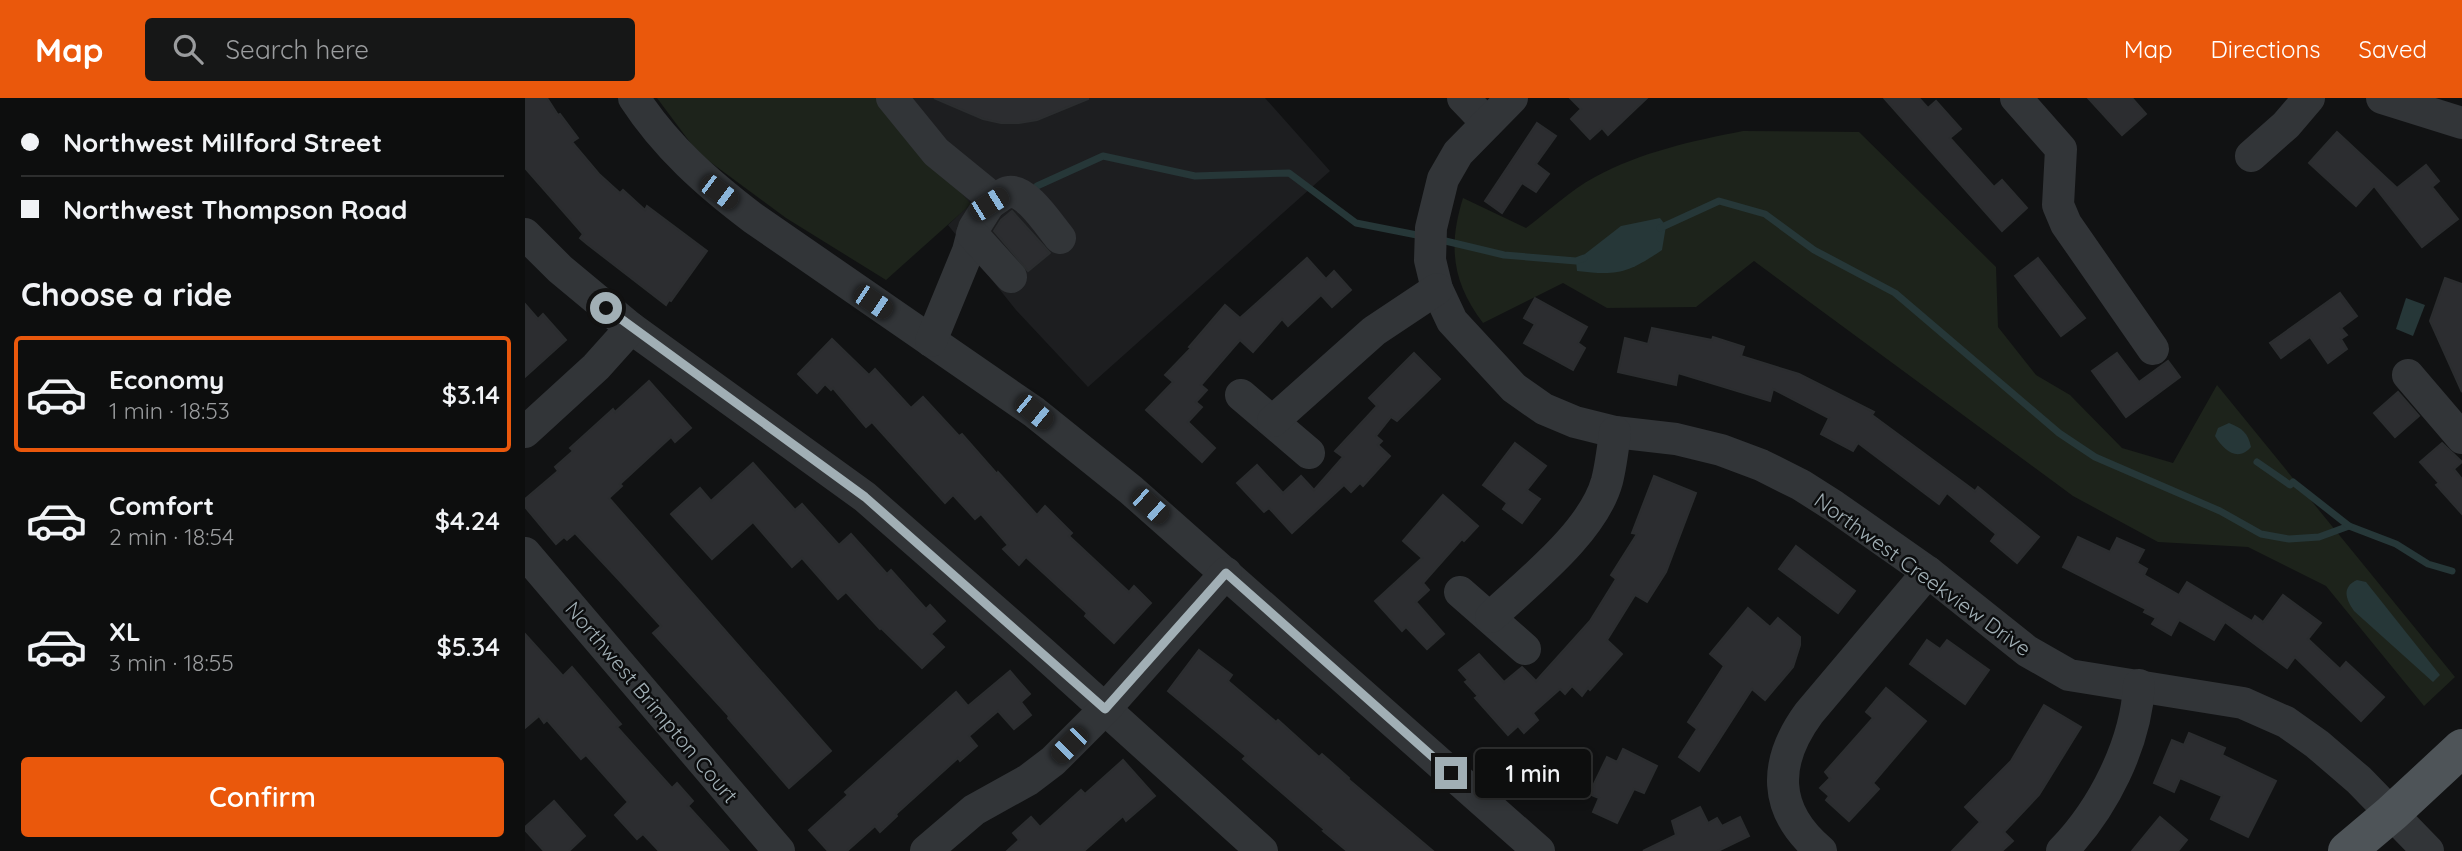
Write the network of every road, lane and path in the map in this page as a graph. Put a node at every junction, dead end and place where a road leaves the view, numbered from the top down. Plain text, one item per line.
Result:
1 (634, 98) edge
2 (892, 98) edge
3 (1464, 98) edge
4 (1512, 98) edge
5 (2016, 98) edge
6 (2309, 98) edge
7 (2382, 98) edge
8 (1486, 123) junction
9 (2462, 123) edge
10 (2251, 156) dead end
11 (989, 204) junction
12 (525, 234) edge
13 (972, 234) junction
14 (1060, 238) dead end
15 (1011, 277) dead end
16 (1437, 289) junction
17 (631, 328) junction
18 (931, 341) junction
19 (2154, 349) dead end
20 (2408, 375) dead end
21 (1241, 395) dead end
22 (1273, 421) junction
23 (525, 432) edge
24 (1615, 432) junction
25 (2462, 438) edge
26 (1309, 453) dead end
27 (525, 553) edge
28 (1928, 572) junction
29 (1226, 573) junction
30 (1460, 592) dead end
31 (1491, 617) junction
32 (1525, 649) dead end
33 (2139, 685) junction
34 (1105, 709) junction
35 (2462, 748) edge
36 (2392, 813) junction
37 (779, 851) edge
38 (926, 851) edge
39 (1262, 851) edge
40 (1539, 851) edge
41 (1821, 851) edge
42 (2062, 851) edge
43 (2347, 851) edge
44 (2428, 851) edge

1 - 18 street
2 - 11 street
3 - 8 street
4 - 8 street, Northwest Creekview Drive
5 - 19 street
6 - 10 street
7 - 9 street
8 - 16 street, Northwest Creekview Drive
11 - 13 street
11 - 14 street
12 - 17 street
13 - 15 street
13 - 18 street
16 - 22 street
16 - 24 street, Northwest Creekview Drive
17 - 23 street
17 - 34 street
18 - 29 street
20 - 25 street
21 - 22 street
22 - 26 street
24 - 28 street, Northwest Creekview Drive
24 - 31 street
27 - 37 street, Northwest Brimpton Court
28 - 33 street, Northwest Creekview Drive
28 - 41 street
29 - 34 street
29 - 40 street
30 - 31 street
31 - 32 street
33 - 36 street, Northwest Creekview Drive
33 - 42 street
34 - 38 street
34 - 39 street
35 - 36 main road
36 - 43 main road
36 - 44 street, Northwest Creekview Drive

